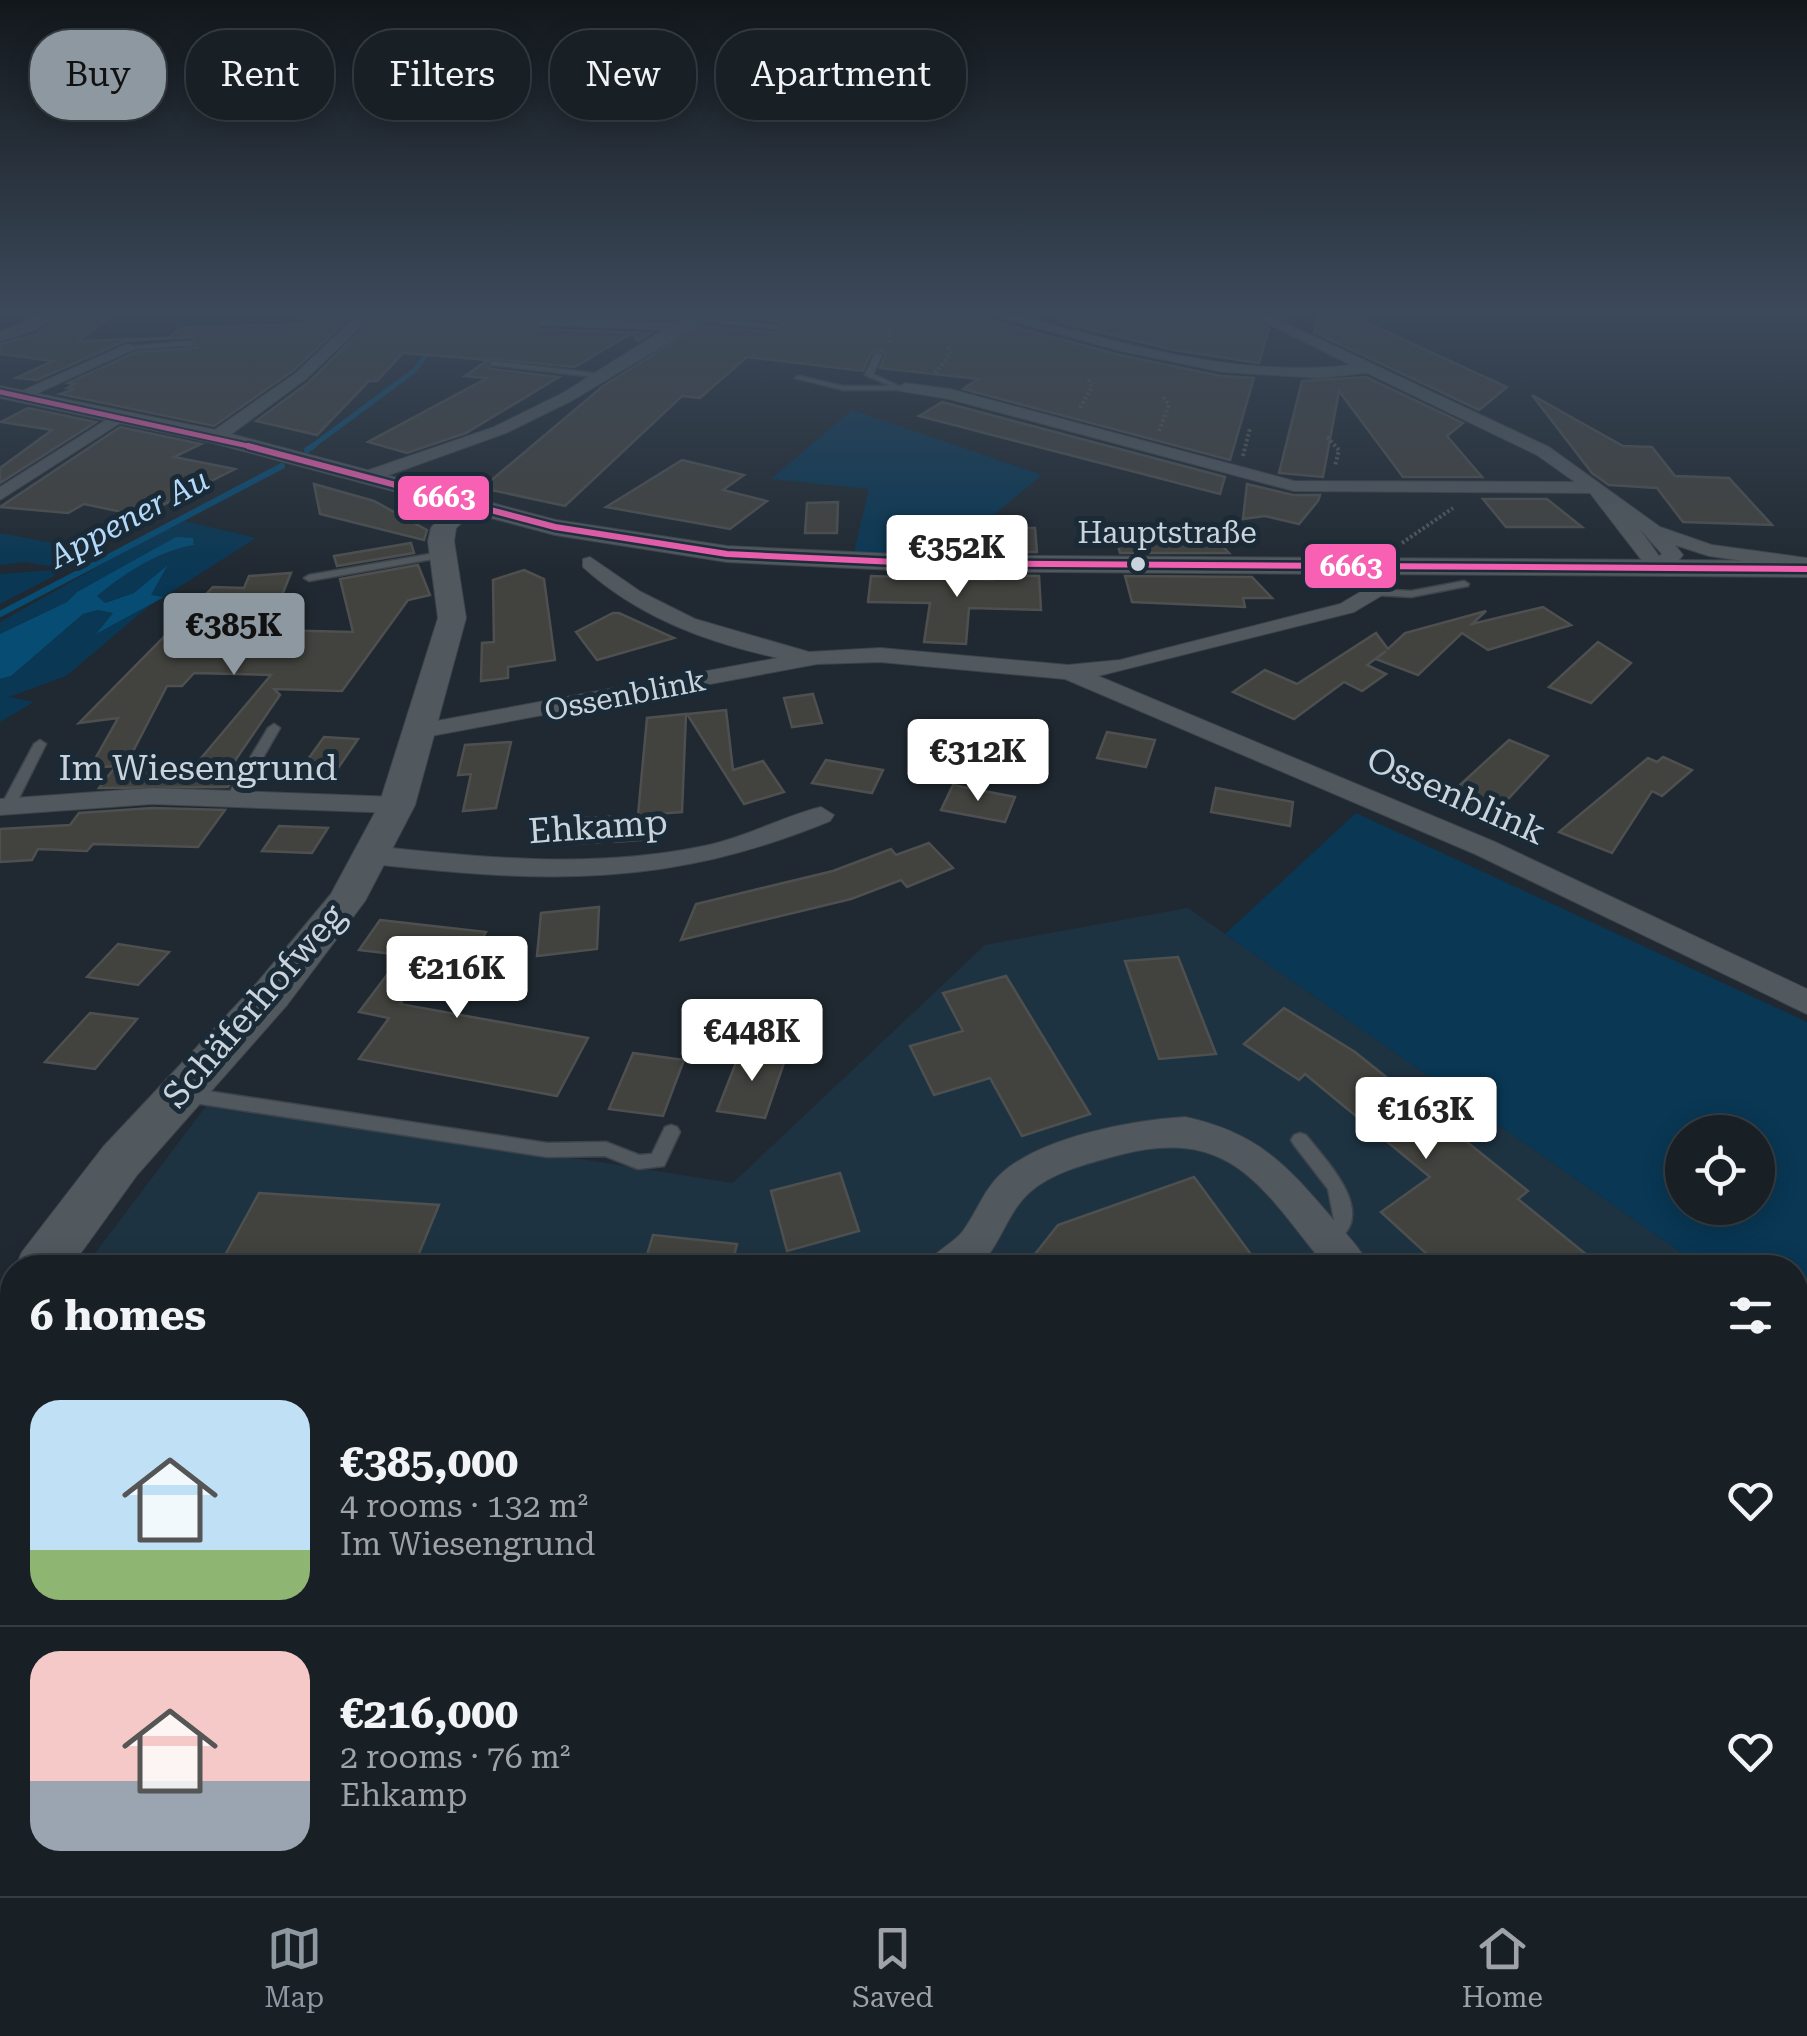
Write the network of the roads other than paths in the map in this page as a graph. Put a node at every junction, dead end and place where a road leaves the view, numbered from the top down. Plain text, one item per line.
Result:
1 (38, 399) edge
2 (269, 399) edge
3 (558, 399) edge
4 (970, 399) edge
5 (1434, 399) edge
6 (123, 416) junction
7 (216, 437) junction
8 (368, 476) junction
9 (1601, 494) junction
10 (0, 495) edge
11 (481, 507) junction
12 (1653, 530) junction
13 (441, 550) junction
14 (590, 564) dead end
15 (1807, 566) edge
16 (1657, 567) junction
17 (308, 578) dead end
18 (1464, 584) dead end
19 (1374, 592) joint
20 (818, 658) junction
21 (1068, 672) junction
22 (274, 728) dead end
23 (420, 731) junction
24 (40, 744) dead end
25 (233, 798) junction
26 (5, 806) edge
27 (396, 806) junction
28 (820, 815) dead end
29 (373, 856) junction
30 (1807, 1002) edge
31 (179, 1094) junction
32 (671, 1132) dead end
33 (1300, 1140) dead end
34 (1325, 1239) junction
35 (50, 1255) edge
36 (964, 1255) edge
37 (1339, 1255) edge

1 - 6 main road, Hauptstraße
2 - 7 street
3 - 8 street
4 - 9 street
5 - 9 street
6 - 7 main road, Hauptstraße
6 - 10 street
7 - 8 main road, Hauptstraße
8 - 11 main road, Hauptstraße
9 - 12 street
9 - 16 street
11 - 13 main road
11 - 16 main road, Hauptstraße
12 - 15 street
12 - 16 street
13 - 17 lane
13 - 23 main road, Schäferhofweg
14 - 20 street
15 - 16 main road, Hauptstraße
18 - 19 lane, Ossenblink
19 - 21 street, Ossenblink
20 - 21 street, Ossenblink
20 - 23 street, Ossenblink
21 - 30 street, Ossenblink
22 - 25 lane
23 - 27 main road, Schäferhofweg
24 - 26 lane
25 - 26 street, Im Wiesengrund
25 - 27 street, Im Wiesengrund
27 - 29 main road, Schäferhofweg
28 - 29 street, Ehkamp
29 - 31 main road, Schäferhofweg
31 - 32 lane
31 - 35 main road, Schäferhofweg
33 - 34 lane
34 - 36 street
34 - 37 street

